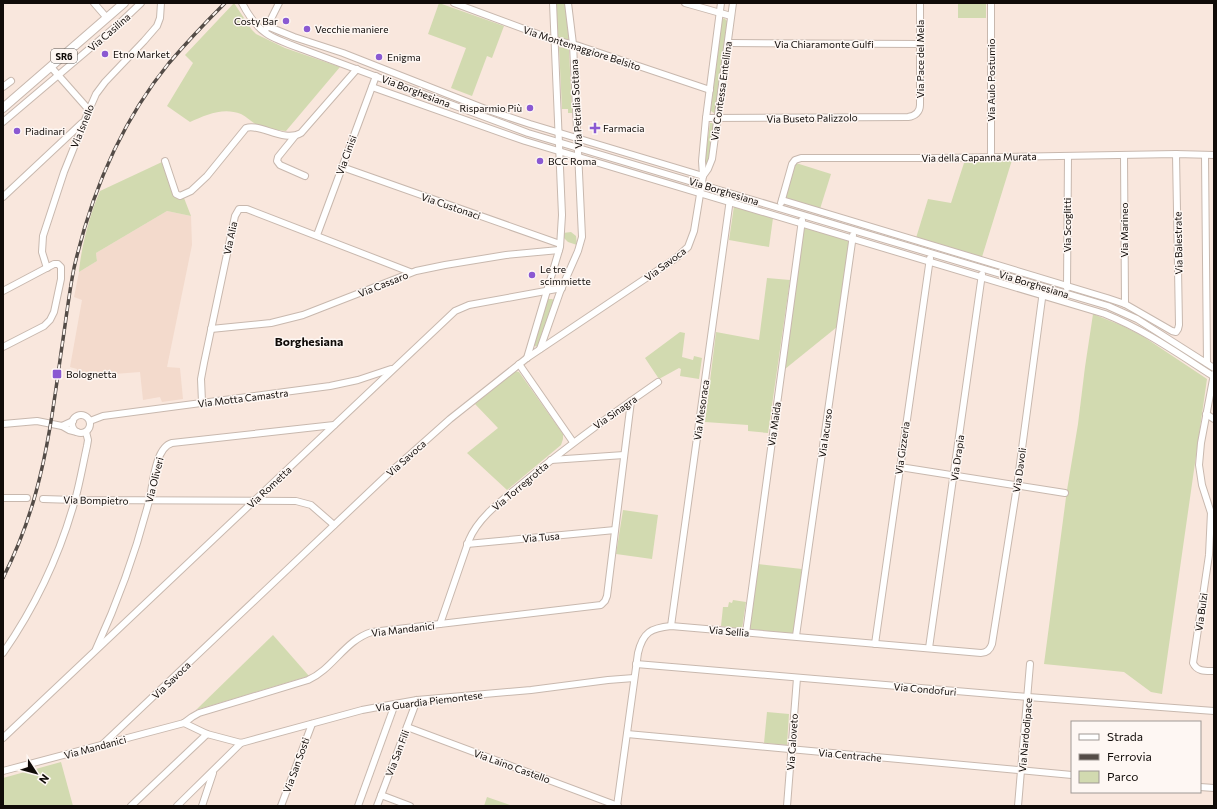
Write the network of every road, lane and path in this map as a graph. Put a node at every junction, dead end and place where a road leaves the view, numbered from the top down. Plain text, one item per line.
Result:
1 (94, 3) edge
2 (124, 3) edge
3 (141, 3) edge
4 (162, 3) edge
5 (242, 3) edge
6 (280, 3) edge
7 (454, 3) edge
8 (552, 3) edge
9 (568, 3) edge
10 (685, 3) edge
11 (721, 3) edge
12 (733, 3) edge
13 (920, 3) edge
14 (991, 3) edge
15 (720, 13) junction
16 (731, 16) junction
17 (107, 18) junction
18 (267, 26) junction
19 (264, 32) junction
20 (294, 36) junction
21 (554, 40) junction
22 (728, 43) junction
23 (573, 44) junction
24 (920, 44) junction
25 (291, 45) junction
26 (51, 67) junction
27 (357, 69) junction
28 (58, 74) junction
29 (376, 76) junction
30 (11, 81) dead end
31 (3, 87) edge
32 (372, 87) junction
33 (710, 90) junction
34 (5, 105) edge
35 (88, 110) junction
36 (917, 114) joint
37 (706, 118) junction
38 (717, 119) junction
39 (3, 122) edge
40 (83, 122) junction
41 (559, 132) junction
42 (295, 136) junction
43 (578, 138) junction
44 (559, 142) junction
45 (578, 147) junction
46 (559, 151) junction
47 (1176, 154) junction
48 (1124, 155) junction
49 (1068, 156) junction
50 (1205, 156) junction
51 (1214, 156) edge
52 (579, 157) junction
53 (991, 157) junction
54 (165, 161) dead end
55 (342, 167) junction
56 (305, 176) dead end
57 (703, 176) junction
58 (701, 185) junction
59 (699, 193) junction
60 (731, 193) junction
61 (3, 197) edge
62 (782, 200) junction
63 (730, 202) junction
64 (780, 208) junction
65 (803, 215) junction
66 (802, 223) junction
67 (854, 230) junction
68 (316, 235) junction
69 (853, 238) junction
70 (560, 247) junction
71 (931, 253) junction
72 (930, 261) junction
73 (47, 268) junction
74 (982, 268) junction
75 (410, 272) junction
76 (981, 277) junction
77 (1067, 286) junction
78 (1044, 287) junction
79 (562, 288) junction
80 (3, 290) edge
81 (546, 290) junction
82 (1043, 294) junction
83 (1067, 294) junction
84 (1125, 304) junction
85 (1108, 306) junction
86 (1105, 314) junction
87 (211, 329) junction
88 (1177, 331) joint
89 (3, 347) edge
90 (540, 349) junction
91 (527, 358) junction
92 (1207, 363) junction
93 (519, 364) junction
94 (394, 368) junction
95 (1214, 368) edge
96 (1214, 374) edge
97 (658, 382) dead end
98 (631, 401) junction
99 (202, 402) junction
100 (1206, 414) junction
101 (1214, 419) edge
102 (90, 421) junction
103 (72, 422) junction
104 (3, 424) edge
105 (334, 425) junction
106 (62, 426) junction
107 (77, 432) junction
108 (86, 432) junction
109 (573, 442) junction
110 (624, 455) junction
111 (551, 460) junction
112 (900, 467) junction
113 (954, 476) junction
114 (1017, 486) junction
115 (1065, 493) dead end
116 (6, 497) edge
117 (27, 498) dead end
118 (42, 499) dead end
119 (75, 500) junction
120 (149, 500) junction
121 (254, 501) junction
122 (3, 505) edge
123 (1210, 512) junction
124 (1214, 521) edge
125 (334, 525) junction
126 (615, 530) junction
127 (467, 544) junction
128 (440, 624) junction
129 (671, 626) junction
130 (746, 633) junction
131 (796, 636) junction
132 (875, 644) junction
133 (929, 648) junction
134 (988, 651) joint
135 (94, 652) junction
136 (3, 653) edge
137 (636, 664) junction
138 (1030, 664) dead end
139 (1214, 671) edge
140 (634, 678) junction
141 (797, 678) junction
142 (1028, 697) junction
143 (417, 700) junction
144 (395, 704) junction
145 (1214, 711) edge
146 (184, 723) junction
147 (312, 724) junction
148 (407, 727) junction
149 (207, 734) junction
150 (627, 734) junction
151 (3, 738) edge
152 (241, 743) junction
153 (103, 744) junction
154 (791, 750) junction
155 (1022, 770) junction
156 (214, 771) junction
157 (3, 772) edge
158 (1071, 775) edge
159 (1201, 787) edge
160 (1214, 788) edge
161 (381, 796) junction
162 (131, 806) edge
163 (177, 806) edge
164 (202, 806) edge
165 (281, 806) edge
166 (358, 806) edge
167 (377, 806) edge
168 (410, 806) edge
169 (617, 806) edge
170 (787, 806) edge
171 (1018, 806) edge

1 - 17 street
2 - 17 main road, Via Casilina / SR6
3 - 28 street, Via Casilina
4 - 35 street, Via Isnello
5 - 19 street, Via Borghesiana
6 - 18 street
7 - 21 street, Via Montemaggiore Belsito
8 - 21 street, Via Petralia Sottana
9 - 23 street, Via Petralia Sottana
10 - 15 street
11 - 15 street, Via Contessa Entellina
12 - 16 street, Via Contessa Entellina
13 - 24 street, Via Pace del Mela
14 - 53 street, Via Aulo Postumio
15 - 16 street
15 - 33 street, Via Contessa Entellina
16 - 22 street, Via Contessa Entellina
17 - 26 main road, Via Casilina / SR6
18 - 19 street
18 - 20 street, Via Borghesiana
19 - 25 street, Via Borghesiana
20 - 25 street
20 - 41 street, Via Borghesiana
21 - 23 street, Via Montemaggiore Belsito
21 - 41 street, Via Petralia Sottana
22 - 24 street, Via Chiaramonte Gulfi
22 - 38 street, Via Contessa Entellina
23 - 33 street, Via Montemaggiore Belsito
23 - 43 street, Via Petralia Sottana
24 - 36 street, Via Pace del Mela
25 - 27 street, Via Borghesiana
26 - 28 street
26 - 34 main road, Via Casilina / SR6
27 - 29 street, Via Borghesiana
27 - 42 street
28 - 35 street
28 - 39 street, Via Casilina
29 - 32 street, Via Cinisi
29 - 44 street, Via Borghesiana
30 - 31 street
32 - 46 street, Via Borghesiana
32 - 55 street, Via Cinisi
33 - 37 street, Via Contessa Entellina
35 - 40 street, Via Isnello
36 - 38 street, Via Buseto Palizzolo
37 - 38 street, Via Buseto Palizzolo
37 - 57 street, Via Contessa Entellina
38 - 57 street, Via Contessa Entellina
40 - 61 street
40 - 73 street, Via Isnello
41 - 43 street, Via Borghesiana
41 - 44 street, Via Petralia Sottana
42 - 54 street
42 - 56 street
43 - 45 street, Via Petralia Sottana
43 - 57 street, Via Borghesiana
44 - 45 street, Via Borghesiana
44 - 46 street, Via Petralia Sottana
45 - 52 street, Via Petralia Sottana
45 - 58 street, Via Borghesiana
46 - 52 street, Via Borghesiana
46 - 70 street
47 - 48 street, Via della Capanna Murata
47 - 50 street, Via della Capanna Murata
47 - 88 street, Via Balestrate
48 - 49 street, Via della Capanna Murata
48 - 84 street, Via Marineo
49 - 53 street, Via della Capanna Murata
49 - 77 street, Via Scoglitti
50 - 51 street, Via della Capanna Murata
50 - 92 street
52 - 59 street, Via Borghesiana
52 - 79 street
53 - 62 street, Via della Capanna Murata
55 - 68 street, Via Cinisi
55 - 70 street, Via Custonaci
57 - 58 street, Via Contessa Entellina
58 - 59 street, Via Savoca
58 - 60 street, Via Borghesiana
59 - 63 street, Via Borghesiana
59 - 90 street, Via Savoca
60 - 63 street, Via Mesoraca
60 - 64 street, Via Borghesiana
62 - 64 street, Via della Capanna Murata
62 - 77 street, Via Borghesiana
63 - 66 street, Via Borghesiana
63 - 129 street, Via Mesoraca
64 - 65 street, Via Borghesiana
65 - 66 street, Via Maida
65 - 67 street, Via Borghesiana
66 - 69 street, Via Borghesiana
66 - 130 street, Via Maida
67 - 69 street, Via Iacurso
67 - 71 street, Via Borghesiana
68 - 75 street, Via Alia
68 - 87 street, Via Alia
69 - 72 street, Via Borghesiana
69 - 131 street, Via Iacurso
70 - 75 street, Via Cassaro
70 - 81 street
71 - 72 street, Via Gizzeria
71 - 74 street, Via Borghesiana
72 - 76 street, Via Borghesiana
72 - 112 street, Via Gizzeria
73 - 80 street
73 - 89 street
74 - 76 street, Via Drapia
74 - 78 street, Via Borghesiana
75 - 87 street, Via Cassaro
76 - 82 street, Via Borghesiana
76 - 113 street, Via Drapia
77 - 83 street, Via Scoglitti
77 - 84 street, Via Borghesiana
78 - 82 street, Via Davoli
78 - 83 street, Via Borghesiana
79 - 81 street, Via Rometta
79 - 90 street
81 - 91 street
81 - 94 street, Via Rometta
82 - 86 street, Via Borghesiana
82 - 114 street, Via Davoli
83 - 85 street, Via Borghesiana
84 - 88 street, Via Borghesiana
85 - 86 street
85 - 92 street, Via Borghesiana
86 - 96 street, Via Borghesiana
87 - 99 street, Via Alia
90 - 91 street, Via Savoca
91 - 93 street, Via Savoca
92 - 95 street, Via Borghesiana
93 - 109 street
93 - 125 street, Via Savoca
94 - 99 street, Via Motta Camastra
94 - 105 street, Via Rometta
96 - 100 street
97 - 98 street, Via Sinagra
98 - 109 street, Via Sinagra
98 - 110 street, Via Mandanici
99 - 102 street, Via Motta Camastra
100 - 101 street
100 - 123 street
102 - 103 street
102 - 108 street
103 - 106 street
103 - 107 street
104 - 106 street
105 - 120 street, Via Oliveri
105 - 121 street, Via Rometta
106 - 107 street
107 - 108 street
108 - 119 street
109 - 111 street, Via Torregrotta
110 - 111 street
110 - 126 street, Via Mandanici
111 - 127 street, Via Torregrotta
112 - 113 street
112 - 132 street, Via Gizzeria
113 - 114 street
113 - 133 street, Via Drapia
114 - 115 street
114 - 134 street, Via Davoli
116 - 117 street
116 - 122 street
118 - 119 street, Via Bompietro
119 - 120 street, Via Bompietro
119 - 136 street
120 - 121 street, Via Bompietro
120 - 135 street, Via Oliveri
121 - 125 street, Via Bompietro
121 - 135 street, Via Rometta
123 - 124 street
123 - 139 street, Via Bulzi
125 - 153 street, Via Savoca
126 - 127 street, Via Tusa
126 - 128 street, Via Mandanici
127 - 128 street, Via Torregrotta
128 - 146 street, Via Mandanici
129 - 130 street, Via Sellia
129 - 137 street, Via Sellia
130 - 131 street, Via Sellia
131 - 132 street, Via Sellia
132 - 133 street, Via Sellia
133 - 134 street, Via Sellia
135 - 151 street, Via Rometta
137 - 140 street, Via Sellia
137 - 141 street, Via Condofuri
138 - 142 street, Via Nardodipace
140 - 143 street, Via Guardia Piemontese
140 - 150 street, Via Sellia
141 - 142 street, Via Condofuri
141 - 154 street, Via Caloveto
142 - 145 street, Via Condofuri
142 - 155 street, Via Nardodipace
143 - 144 street, Via Guardia Piemontese
143 - 148 street, Via San Fili
144 - 147 street, Via Guardia Piemontese
144 - 166 street, Via San Fili
146 - 149 street, Via Guardia Piemontese
146 - 153 street, Via Mandanici
147 - 152 street, Via Guardia Piemontese
147 - 165 street, Via San Sosti
148 - 161 street, Via San Fili
148 - 169 street, Via Laino Castello
149 - 152 street, Via Guardia Piemontese
149 - 162 street
150 - 154 street, Via Centrache
150 - 169 street, Via Sellia
152 - 156 street
153 - 157 street, Via Mandanici
154 - 155 street, Via Centrache
154 - 170 street, Via Caloveto
155 - 158 street, Via Centrache
155 - 171 street, Via Nardodipace
156 - 163 street
156 - 164 street
159 - 160 street
161 - 167 street, Via San Fili
161 - 168 street

